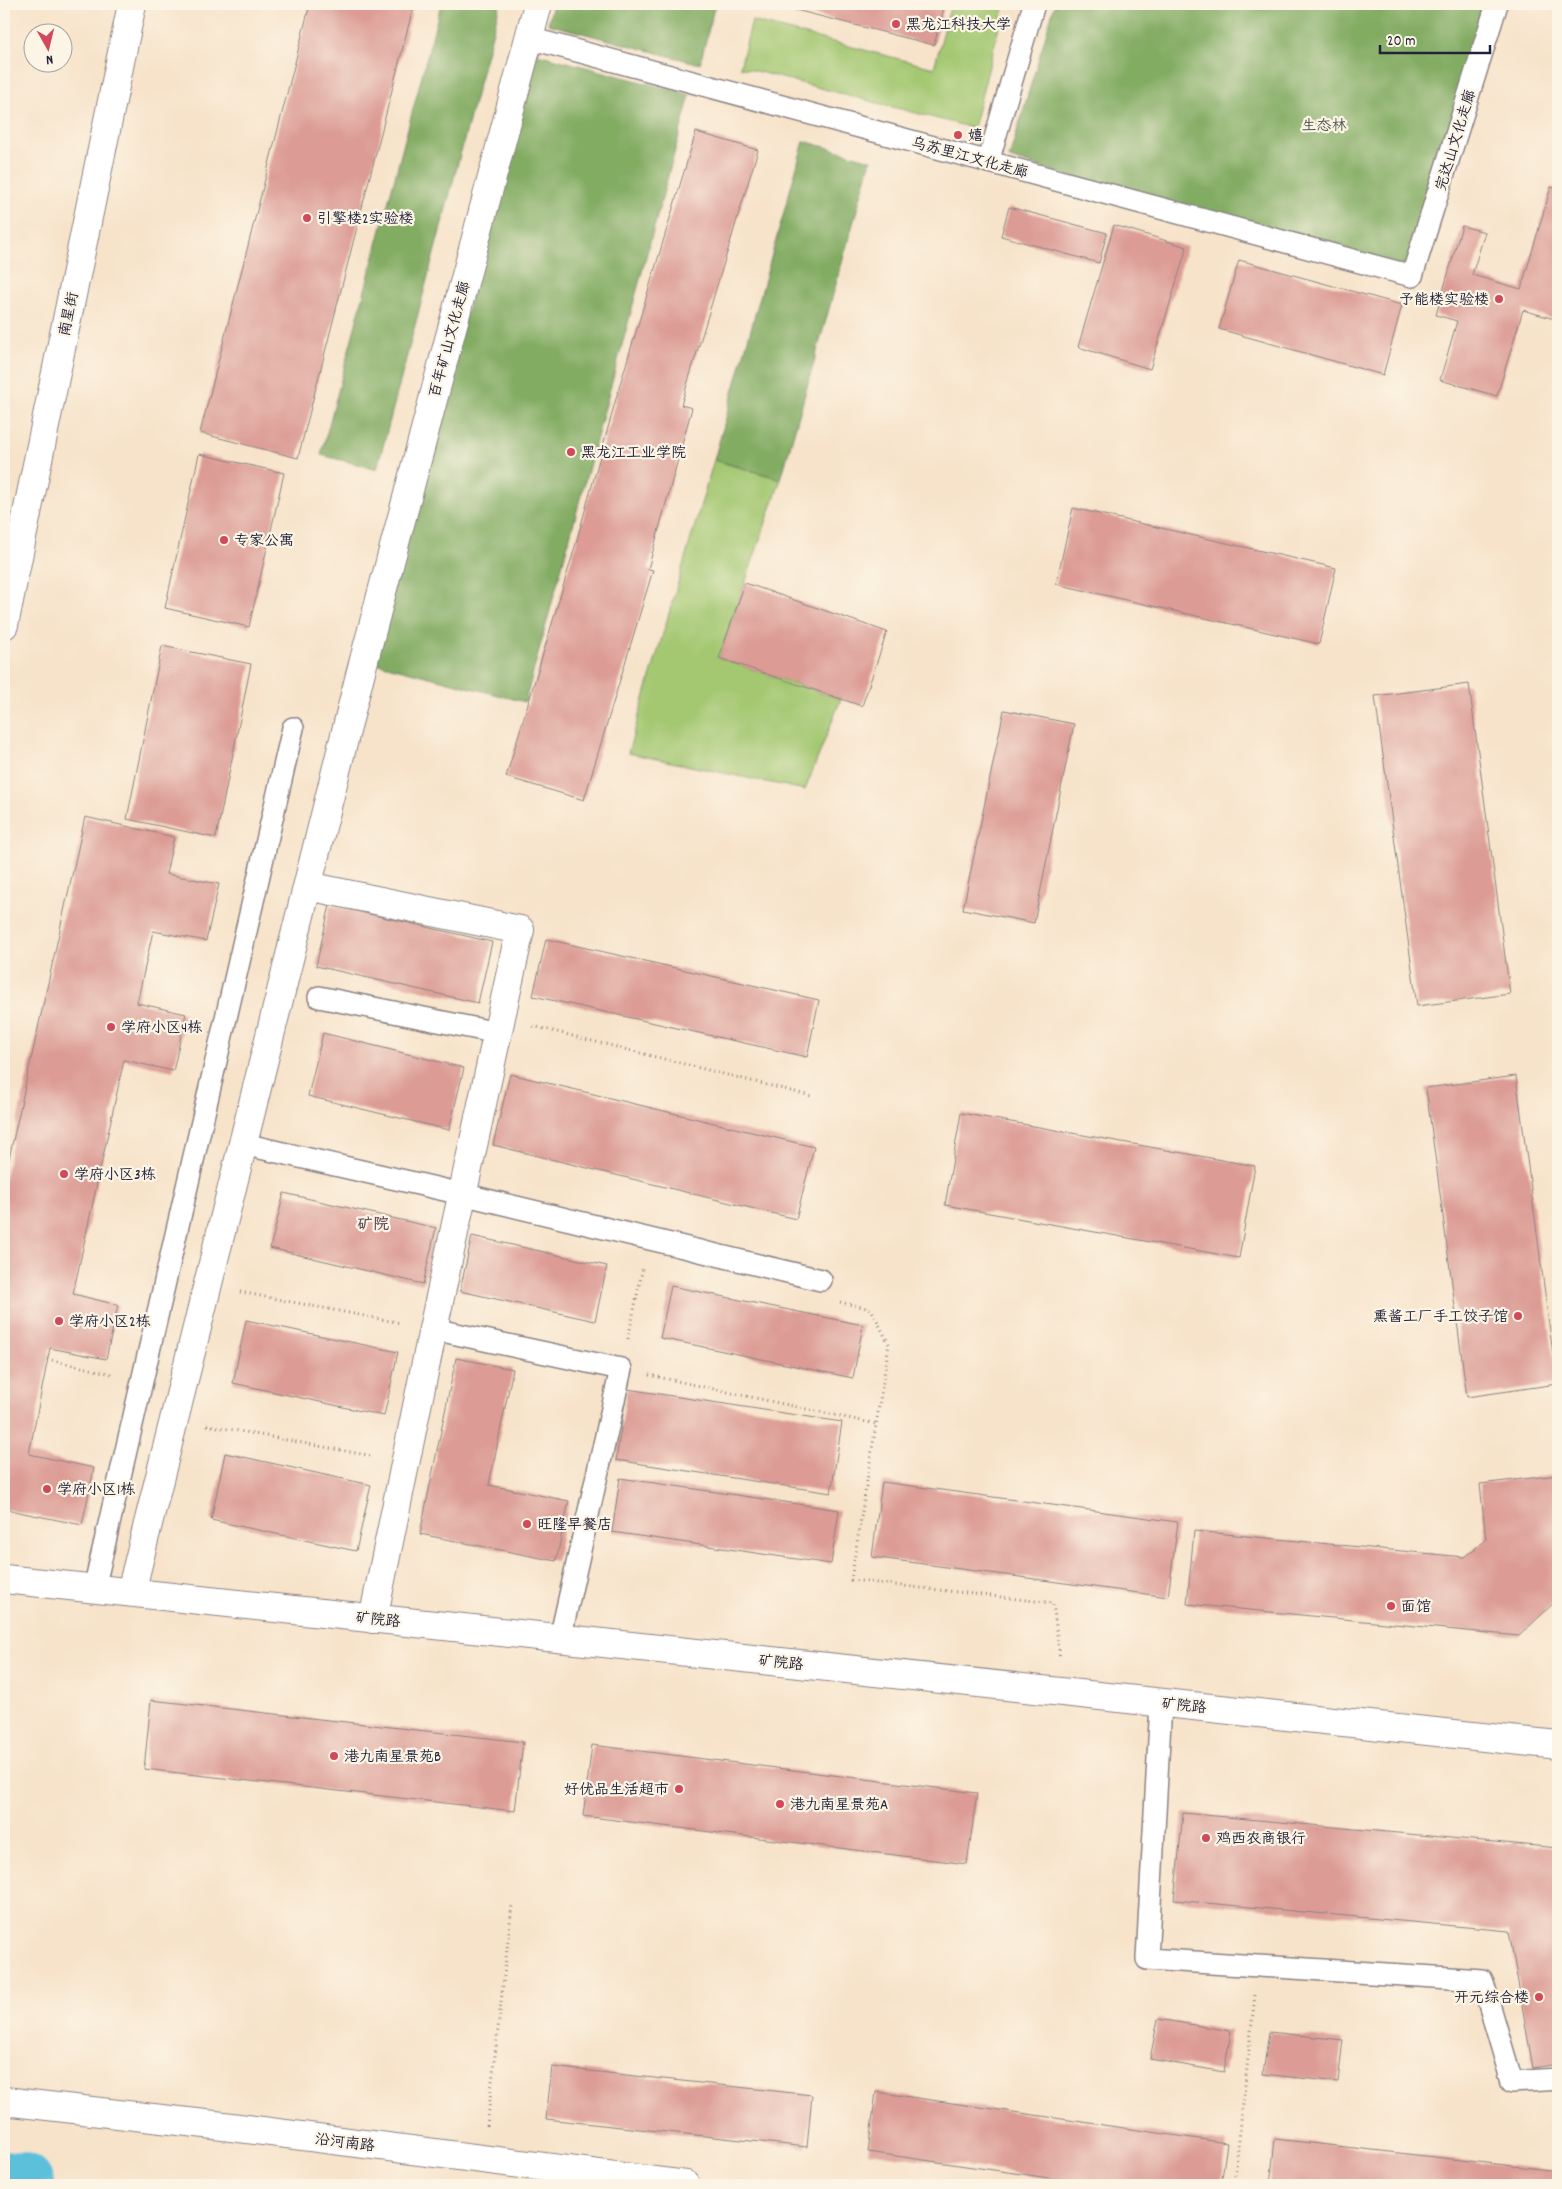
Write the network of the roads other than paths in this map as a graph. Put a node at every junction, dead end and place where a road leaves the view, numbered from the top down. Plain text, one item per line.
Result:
1 (132, 4) edge
2 (538, 4) edge
3 (1034, 4) edge
4 (1497, 4) edge
5 (529, 38) junction
6 (988, 162) junction
7 (1412, 276) joint
8 (4, 625) edge
9 (293, 728) dead end
10 (308, 886) junction
11 (319, 997) dead end
12 (499, 1025) junction
13 (243, 1144) junction
14 (462, 1194) junction
15 (821, 1280) road end
16 (433, 1329) junction
17 (4, 1579) edge
18 (94, 1589) junction
19 (131, 1592) junction
20 (373, 1619) junction
21 (560, 1638) junction
22 (1161, 1702) junction
23 (1558, 1745) edge
24 (1558, 2079) edge
25 (4, 2101) edge
26 (686, 2185) edge

1 - 8 street, 南星街
2 - 5 street, 百年矿山文化走廊
3 - 6 lane
4 - 7 lane, 完达山文化走廊
5 - 6 lane, 乌苏里江文化走廊
5 - 10 street, 百年矿山文化走廊
6 - 7 lane, 乌苏里江文化走廊
9 - 18 lane
10 - 12 street
10 - 13 street, 百年矿山文化走廊
11 - 12 lane
12 - 14 street
13 - 14 lane
13 - 19 street, 百年矿山文化走廊
14 - 15 lane
14 - 16 street
16 - 20 street
16 - 21 lane
17 - 18 street, 矿院路
18 - 19 street, 矿院路
19 - 20 street, 矿院路
20 - 21 street, 矿院路
21 - 22 street, 矿院路
22 - 23 street, 矿院路
22 - 24 lane
25 - 26 street, 沿河南路

